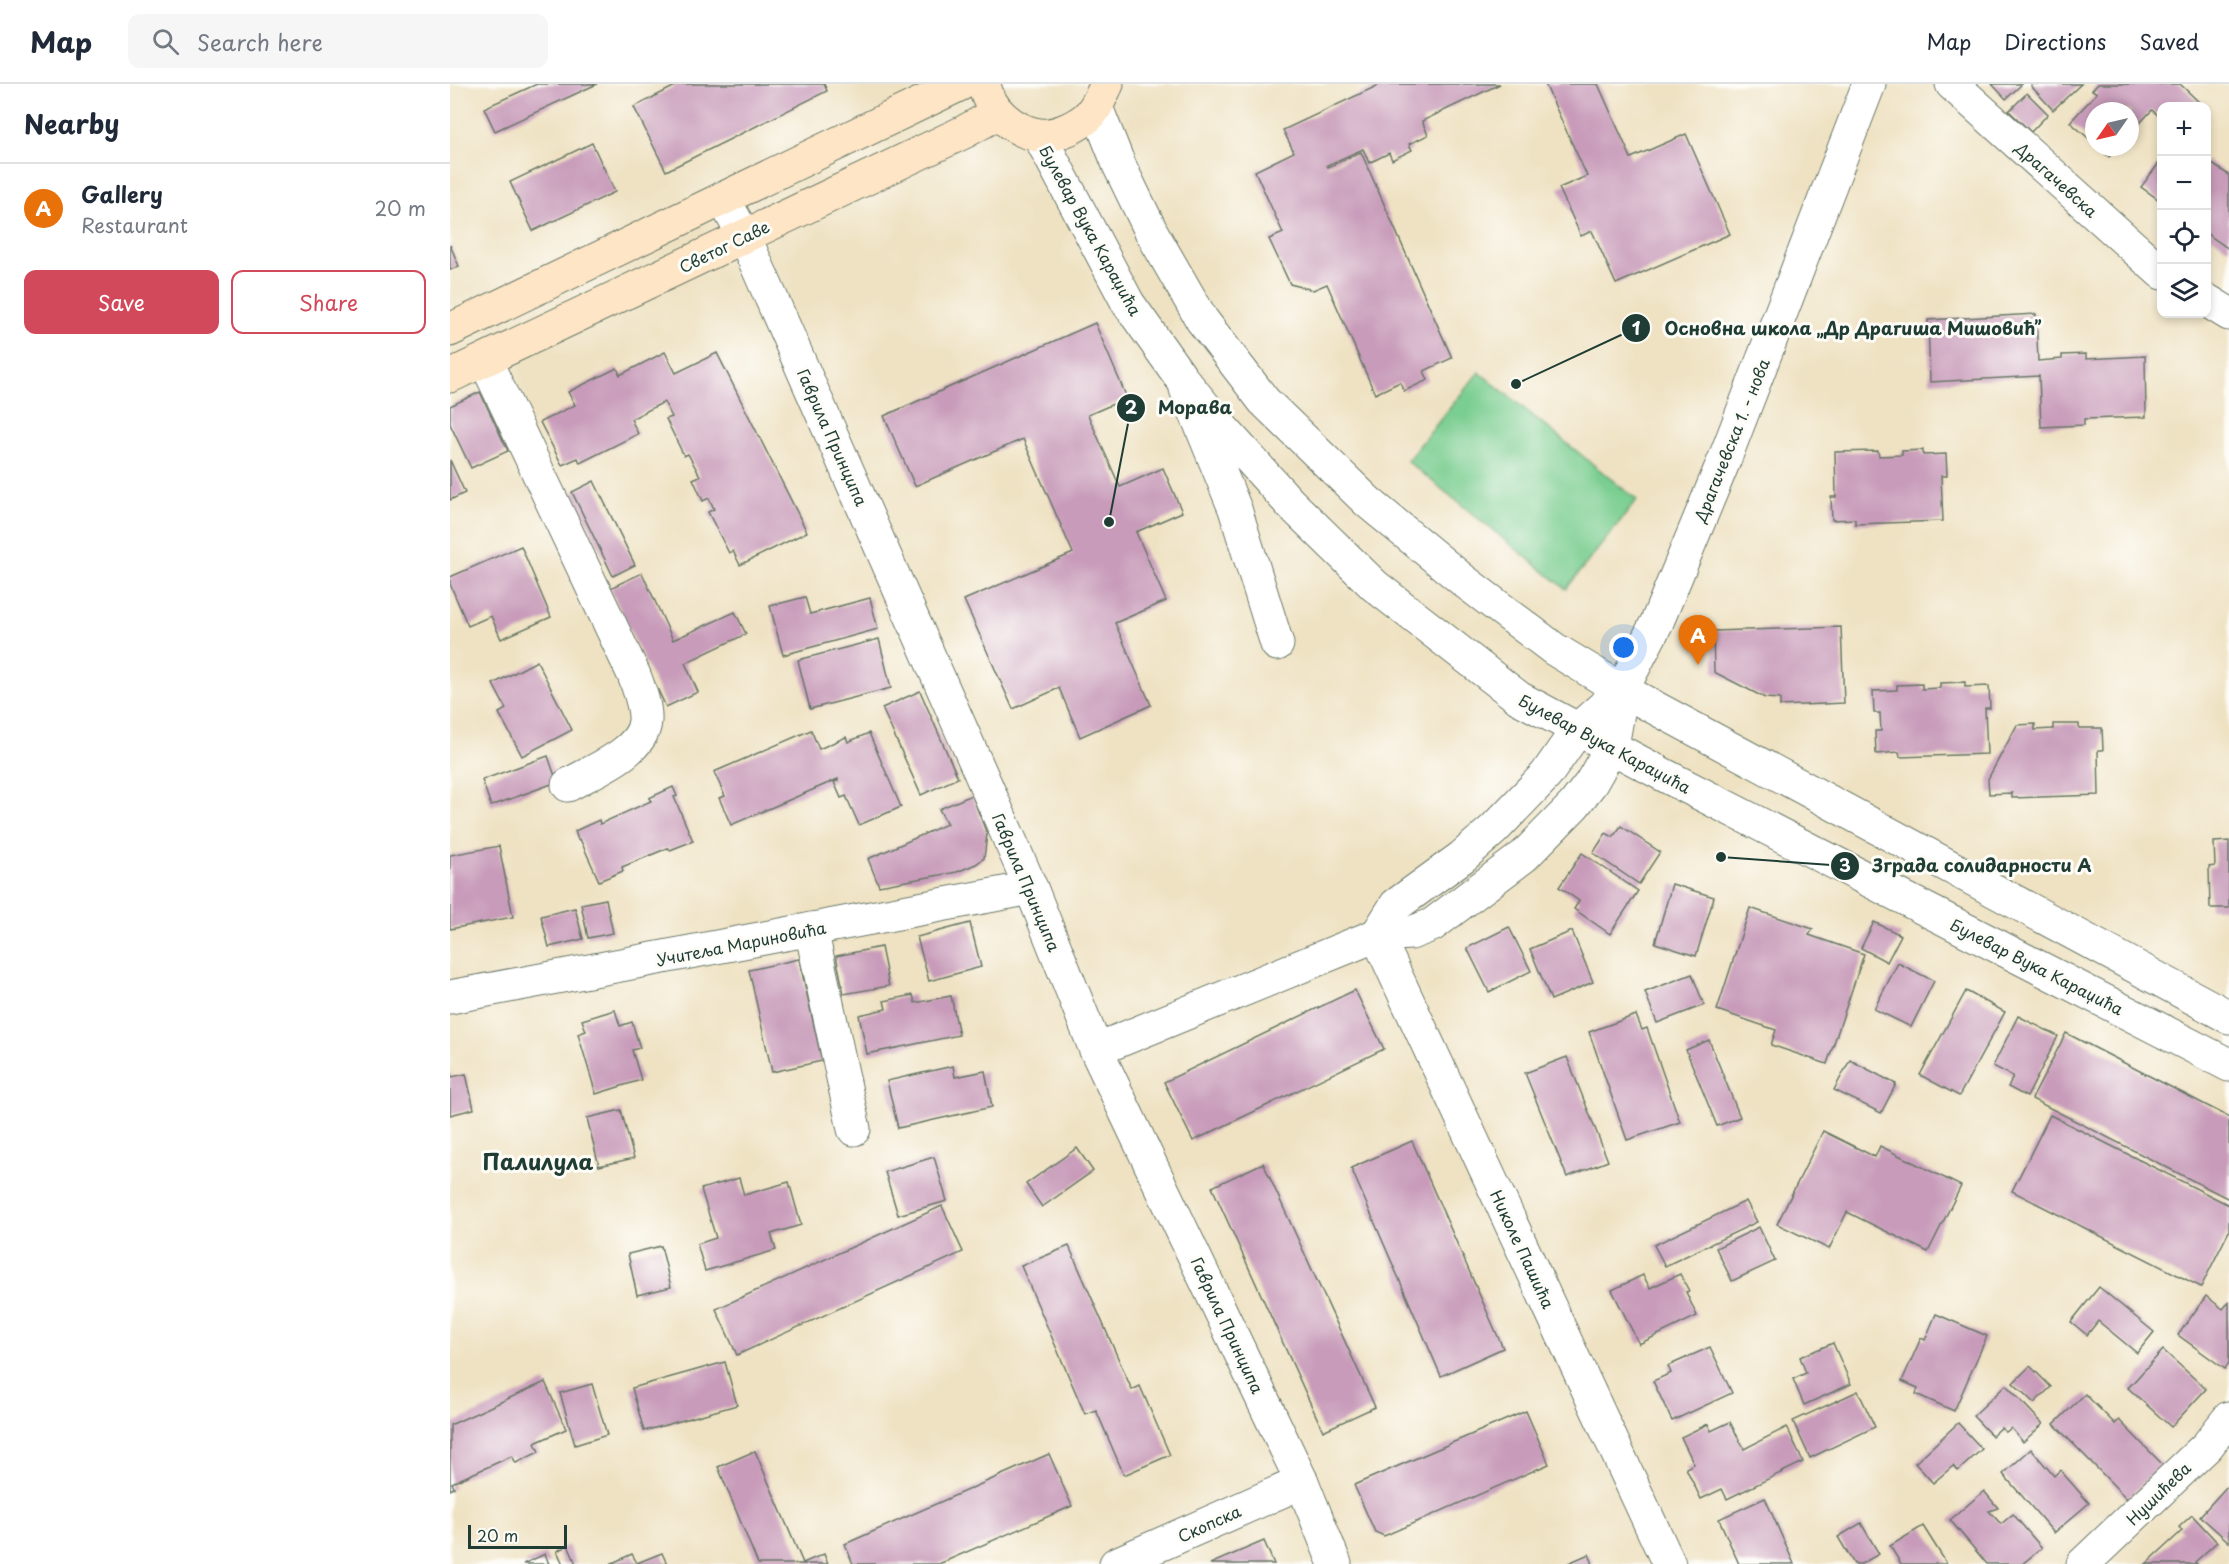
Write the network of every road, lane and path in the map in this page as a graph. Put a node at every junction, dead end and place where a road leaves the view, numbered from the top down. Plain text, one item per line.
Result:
1 (961, 84) edge
2 (984, 84) edge
3 (1869, 84) edge
4 (1952, 84) edge
5 (1101, 96) edge
6 (998, 113) junction
7 (1039, 135) junction
8 (723, 198) junction
9 (744, 236) junction
10 (2157, 268) edge
11 (2211, 303) edge
12 (2229, 314) edge
13 (450, 330) edge
14 (484, 360) junction
15 (450, 376) edge
16 (1182, 379) junction
17 (1277, 644) dead end
18 (1622, 690) junction
19 (1578, 729) junction
20 (1612, 746) junction
21 (568, 785) dead end
22 (1031, 888) junction
23 (811, 929) junction
24 (1377, 935) junction
25 (450, 997) edge
26 (2229, 1017) edge
27 (1096, 1050) junction
28 (2229, 1065) edge
29 (854, 1129) dead end
30 (2229, 1418) edge
31 (1302, 1482) junction
32 (1116, 1564) edge
33 (1335, 1564) edge
34 (1669, 1564) edge
35 (2083, 1564) edge

1 - 8 main road
2 - 6 main road
3 - 18 street, Драгачевска 1. - нова
4 - 10 street, Драгачевска
5 - 7 main road
5 - 18 street
6 - 7 main road
6 - 9 main road, Светог Саве
7 - 16 street, Булевар Вука Караџића
8 - 9 street, Гаврила Принципа
8 - 13 main road
9 - 14 main road, Светог Саве
9 - 22 street, Гаврила Принципа
11 - 12 street
14 - 15 main road, Светог Саве
14 - 21 street
16 - 17 street
16 - 19 street, Булевар Вука Караџића
18 - 19 street
18 - 20 street
18 - 26 street
19 - 20 street, Булевар Вука Караџића
19 - 24 street
20 - 24 street
20 - 28 street, Булевар Вука Караџића
22 - 23 street, Учитеља Мариновића
22 - 27 street, Гаврила Принципа
23 - 25 street, Учитеља Мариновића
23 - 29 street
24 - 27 street
24 - 34 street, Николе Пашића
27 - 31 street, Гаврила Принципа
30 - 35 street, Нушићева
31 - 32 street, Скопска
31 - 33 street, Гаврила Принципа

